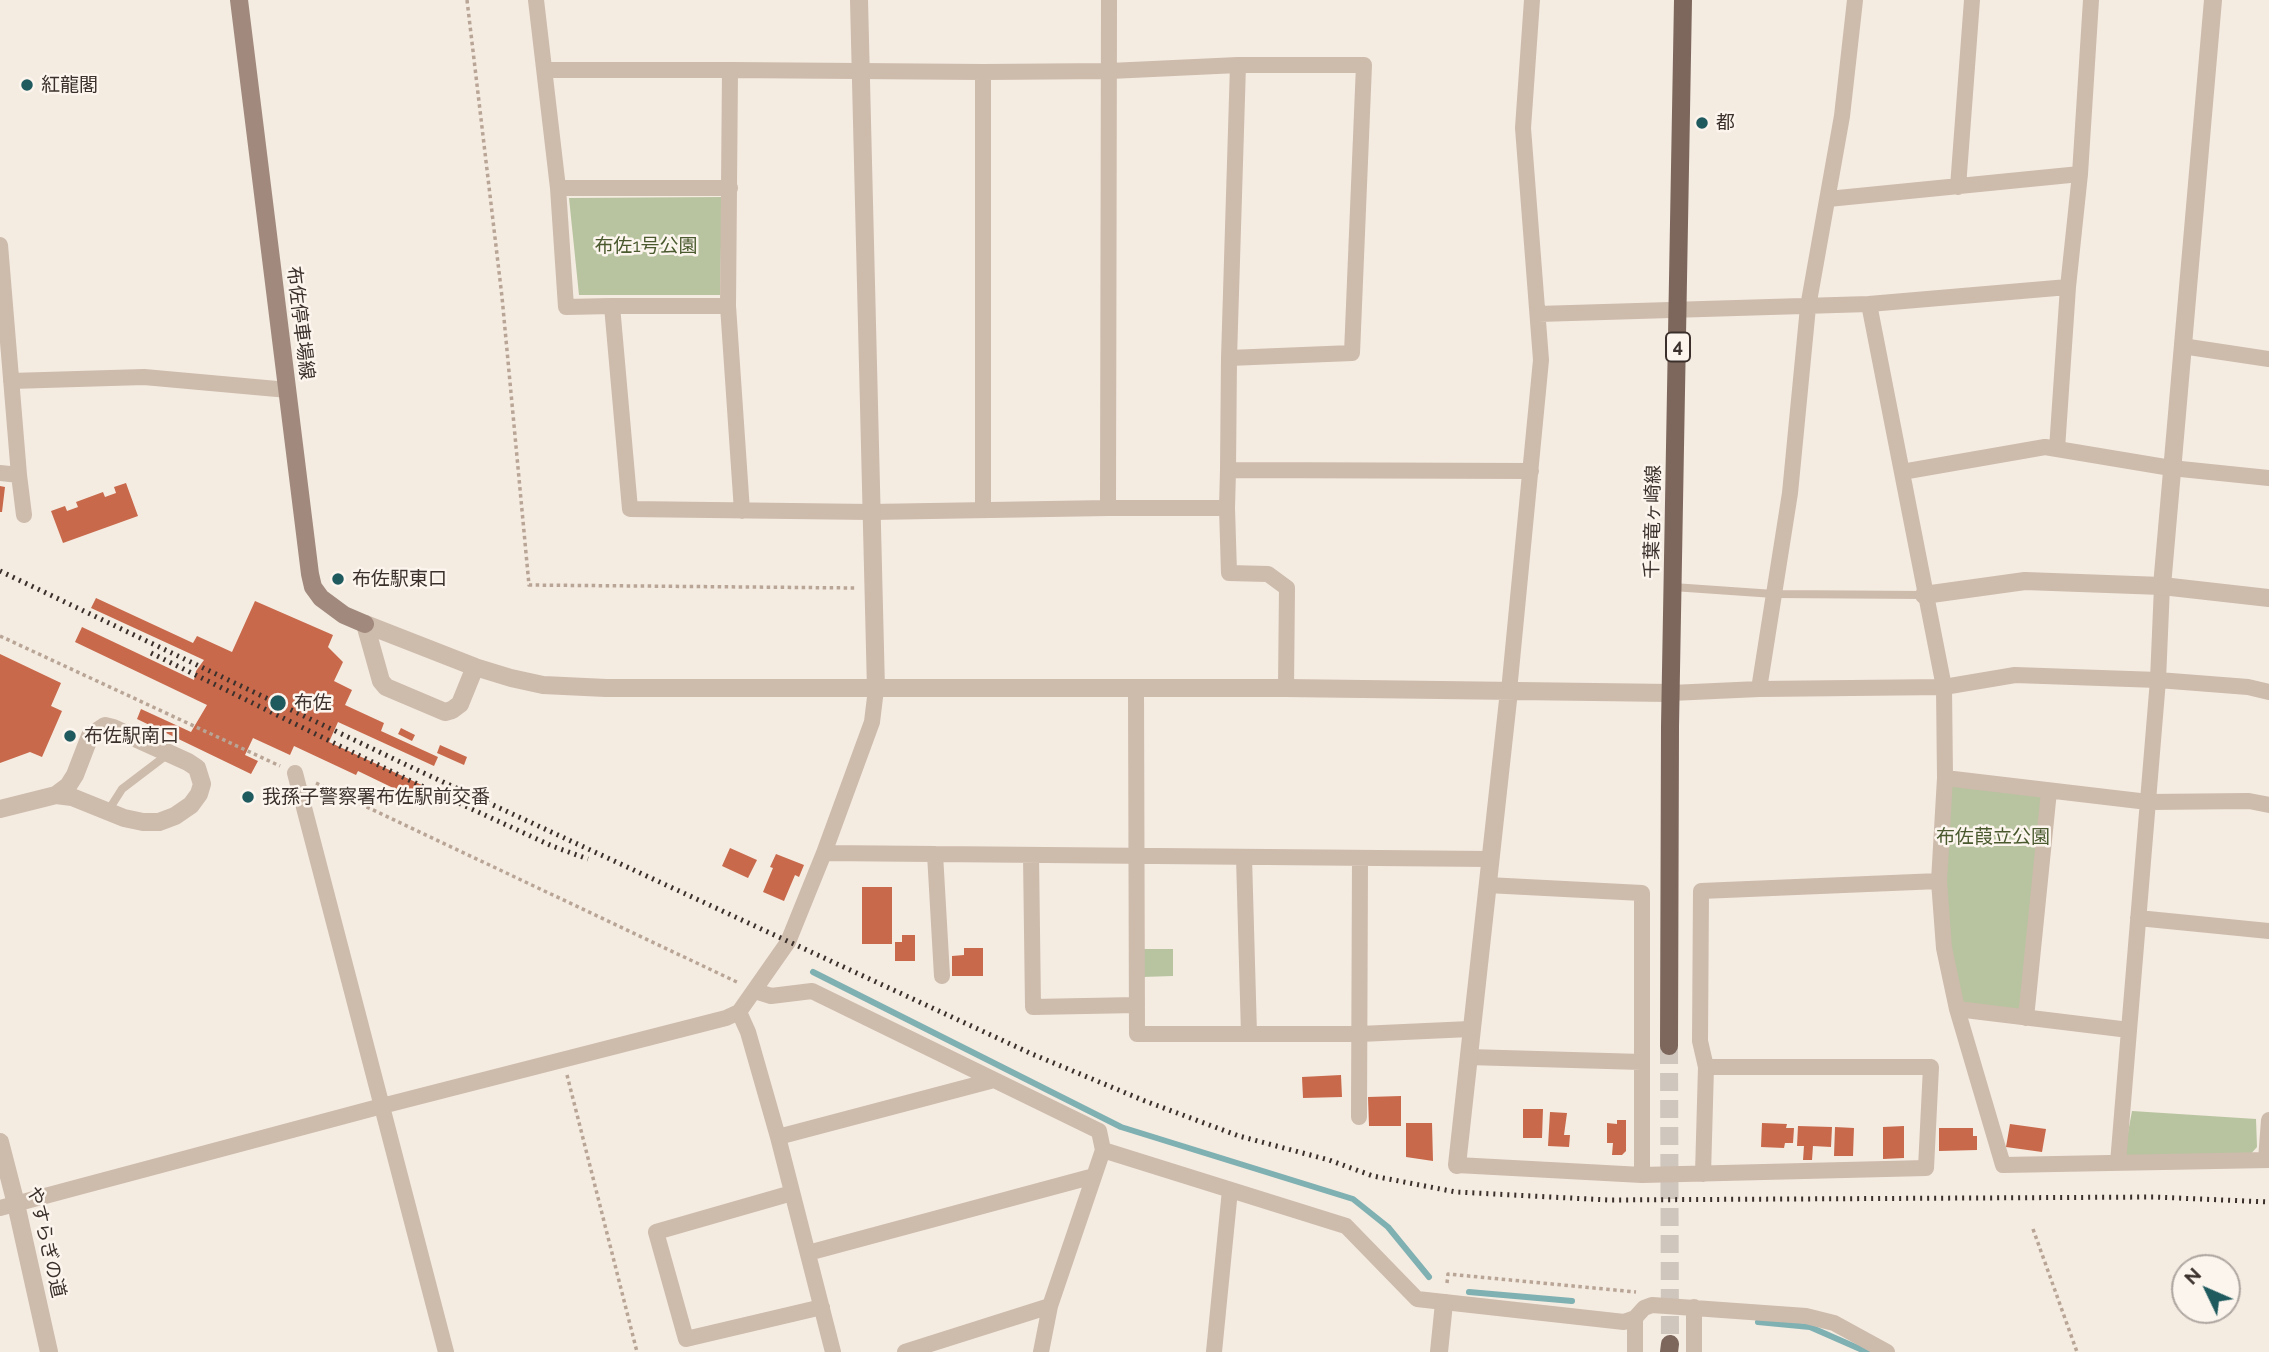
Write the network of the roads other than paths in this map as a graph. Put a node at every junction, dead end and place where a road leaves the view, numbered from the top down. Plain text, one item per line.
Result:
1 (239, 0) edge
2 (536, 0) edge
3 (859, 0) edge
4 (1109, 0) edge
5 (1532, 0) edge
6 (1683, 0) edge
7 (1855, 0) edge
8 (1972, 0) edge
9 (2091, 0) edge
10 (2213, 0) edge
11 (1238, 65) junction
12 (545, 70) junction
13 (730, 70) junction
14 (861, 71) junction
15 (1110, 71) junction
16 (983, 72) junction
17 (2080, 174) junction
18 (1958, 187) junction
19 (558, 188) junction
20 (730, 188) junction
21 (1828, 199) junction
22 (0, 245) edge
23 (2068, 286) junction
24 (1869, 304) junction
25 (612, 306) junction
26 (728, 306) junction
27 (1808, 307) junction
28 (1679, 310) junction
29 (1538, 314) junction
30 (2182, 346) junction
31 (1228, 358) junction
32 (2269, 359) edge
33 (11, 381) junction
34 (288, 390) junction
35 (2057, 449) junction
36 (2171, 467) junction
37 (1228, 470) junction
38 (1531, 471) junction
39 (1902, 472) junction
40 (0, 473) edge
41 (19, 475) junction
42 (2269, 478) edge
43 (1108, 508) junction
44 (1227, 508) junction
45 (983, 510) junction
46 (742, 511) junction
47 (872, 512) junction
48 (24, 515) dead end
49 (2162, 586) junction
50 (1673, 587) junction
51 (1774, 594) junction
52 (1924, 594) junction
53 (2269, 598) edge
54 (365, 624) junction
55 (475, 667) junction
56 (2158, 680) junction
57 (1944, 687) junction
58 (1136, 688) junction
59 (1286, 688) junction
60 (876, 689) junction
61 (1759, 689) junction
62 (1509, 691) junction
63 (2269, 692) edge
64 (1671, 693) junction
65 (169, 753) junction
66 (295, 773) road end
67 (1945, 778) junction
68 (2049, 791) junction
69 (57, 796) junction
70 (2148, 802) junction
71 (2269, 805) edge
72 (0, 809) edge
73 (108, 811) junction
74 (824, 853) junction
75 (935, 854) junction
76 (1031, 855) junction
77 (1137, 856) junction
78 (1244, 857) junction
79 (1360, 858) junction
80 (1489, 859) junction
81 (1938, 881) junction
82 (1487, 886) junction
83 (2138, 918) junction
84 (2269, 931) edge
85 (942, 976) dead end
86 (755, 991) junction
87 (1137, 1005) junction
88 (1957, 1009) junction
89 (738, 1012) junction
90 (2026, 1017) junction
91 (1470, 1029) junction
92 (2129, 1031) junction
93 (1249, 1034) junction
94 (1360, 1034) junction
95 (1669, 1045) tunnel mouth
96 (1468, 1057) junction
97 (1642, 1062) junction
98 (1706, 1067) junction
99 (994, 1080) junction
100 (382, 1106) junction
101 (1359, 1117) dead end
102 (2269, 1120) edge
103 (778, 1137) junction
104 (0, 1142) edge
105 (1103, 1150) junction
106 (2267, 1160) edge
107 (2118, 1163) junction
108 (1457, 1165) joint
109 (1703, 1174) junction
110 (1642, 1175) junction
111 (1094, 1176) junction
112 (1230, 1190) junction
113 (792, 1193) junction
114 (8, 1206) edge
115 (808, 1253) junction
116 (1444, 1303) junction
117 (1050, 1306) junction
118 (821, 1307) junction
119 (1694, 1307) junction
120 (1635, 1318) junction
121 (49, 1352) edge
122 (446, 1352) edge
123 (833, 1352) edge
124 (905, 1352) edge
125 (1041, 1352) edge
126 (1214, 1352) edge
127 (1438, 1352) edge
128 (1635, 1352) edge
129 (1693, 1352) edge
130 (1887, 1352) edge

1 - 34 main road, 布佐停車場線
2 - 12 street
3 - 14 street
4 - 15 street
5 - 29 street
6 - 28 main road, 千葉竜ヶ崎線 / 4
7 - 21 street
8 - 18 street
9 - 17 street
10 - 30 street
11 - 15 street
11 - 31 street
11 - 31 street
12 - 13 street
12 - 19 street
13 - 14 street
13 - 20 street
14 - 16 street
14 - 47 street
15 - 16 street
15 - 43 street
16 - 45 street
17 - 18 street
17 - 23 street
18 - 21 street
19 - 20 street
19 - 25 street
20 - 26 street
21 - 27 street
22 - 33 street
23 - 24 street
23 - 35 street
24 - 27 street
24 - 39 street
25 - 26 street
25 - 46 street
26 - 46 street
27 - 28 street
27 - 51 street
28 - 29 street
28 - 50 main road, 千葉竜ヶ崎線 / 4
29 - 38 street
30 - 32 street
30 - 36 street
31 - 37 street
33 - 34 street
33 - 41 street
34 - 54 main road, 布佐停車場線
35 - 36 street
35 - 39 street
36 - 42 street
36 - 49 street
37 - 38 street
37 - 44 street
38 - 62 street
39 - 52 street
40 - 41 street
41 - 48 street
43 - 44 street
43 - 45 street
44 - 59 street
45 - 47 street
46 - 47 street
47 - 60 street
49 - 52 street
49 - 53 street
49 - 56 street
50 - 51 lane
50 - 64 main road, 千葉竜ヶ崎線 / 4
51 - 52 lane
51 - 61 street
52 - 57 street
54 - 55 street
54 - 55 street
55 - 60 street
56 - 57 street
56 - 63 street
56 - 70 street
57 - 61 street
57 - 67 street
58 - 59 street
58 - 60 street
58 - 77 street
59 - 62 street
60 - 74 street
61 - 64 street
62 - 64 street
62 - 80 street
64 - 95 main road, 千葉竜ヶ崎線 / 4
65 - 69 street
65 - 73 lane
65 - 73 street
66 - 100 street
67 - 68 street
67 - 81 street
68 - 70 street
68 - 90 street
69 - 72 street
69 - 73 street
70 - 71 street
70 - 83 street
74 - 75 street
74 - 86 street
75 - 76 street
75 - 85 street
76 - 77 street
76 - 87 street
77 - 78 street
77 - 87 street
78 - 79 street
78 - 93 street
79 - 80 street
79 - 94 street
80 - 82 street
81 - 88 street
81 - 98 street
82 - 91 street
82 - 97 street
83 - 84 street
83 - 92 street
86 - 89 street
86 - 99 street
87 - 93 street
88 - 90 street
88 - 107 street
89 - 100 street
89 - 103 street
90 - 92 street
91 - 94 street
91 - 96 street
92 - 107 street
93 - 94 street
94 - 101 street
96 - 97 street
96 - 108 street
97 - 110 street
98 - 109 street
98 - 109 street
99 - 103 street
99 - 105 street
100 - 114 street
100 - 122 street
102 - 106 street
103 - 113 street
104 - 114 street, やすらぎの道
105 - 111 street
105 - 112 street
106 - 107 street
108 - 110 street
109 - 110 street
111 - 115 street
111 - 117 street
112 - 116 street
112 - 126 street
113 - 115 street
113 - 118 street
114 - 121 street, やすらぎの道
115 - 118 street
116 - 120 street
116 - 127 street
117 - 124 street
117 - 125 street
118 - 123 street
119 - 120 street
119 - 129 street
119 - 130 street
120 - 128 street

